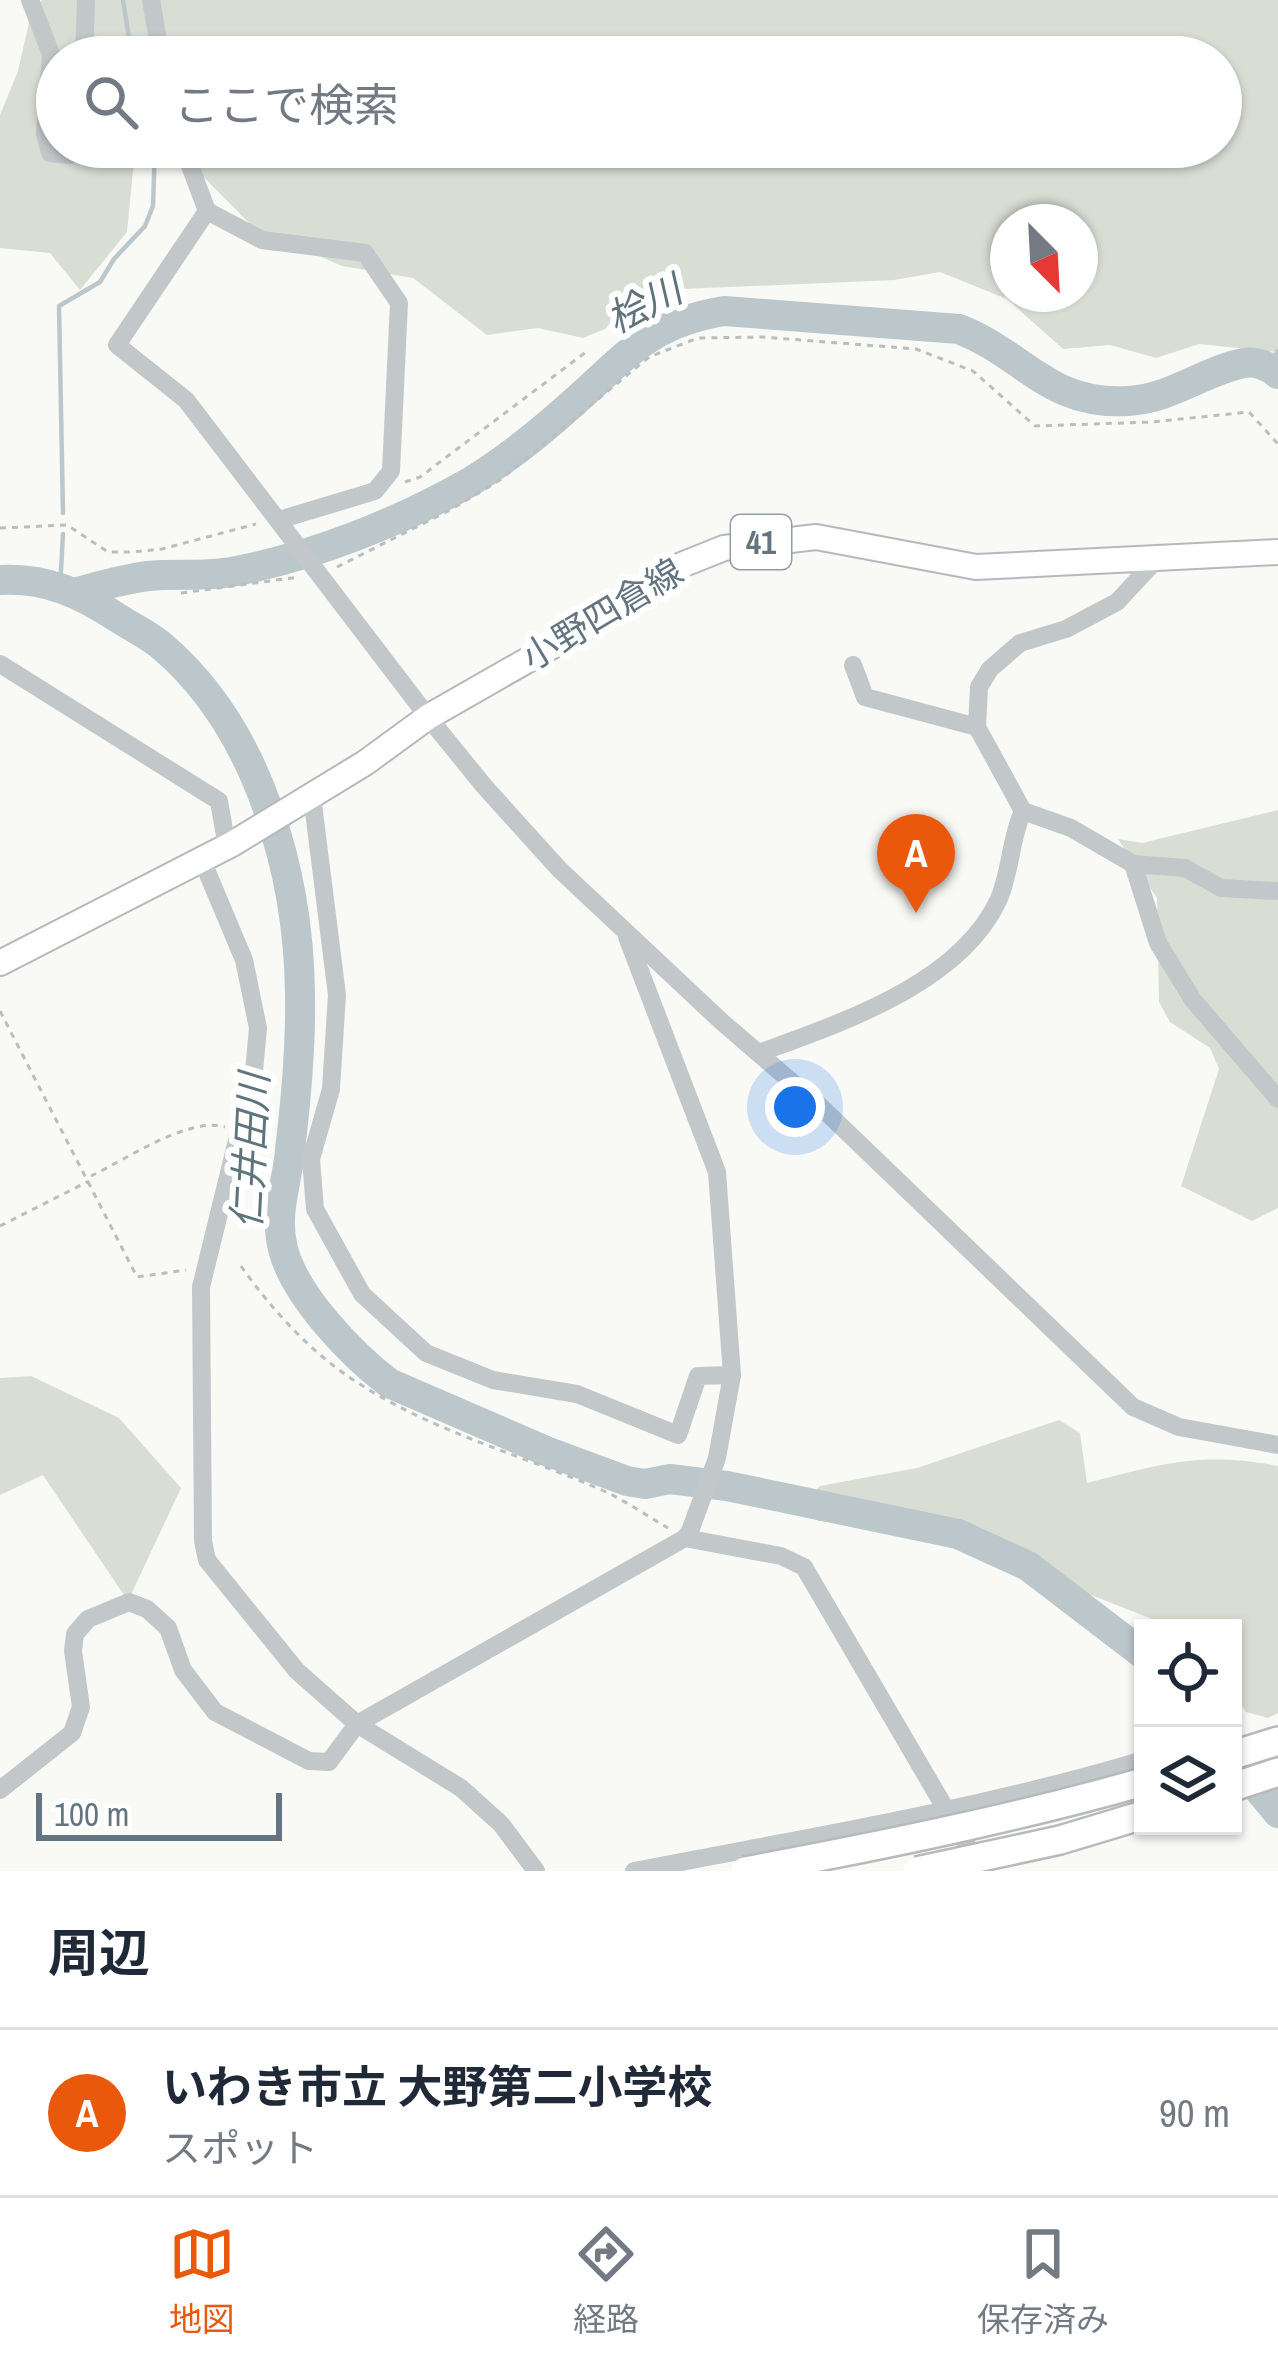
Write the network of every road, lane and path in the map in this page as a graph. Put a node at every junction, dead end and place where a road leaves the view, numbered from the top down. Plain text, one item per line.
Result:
1 (30, 0) edge
2 (86, 0) edge
3 (151, 0) edge
4 (45, 36) edge
5 (85, 36) edge
6 (157, 36) edge
7 (192, 168) edge
8 (207, 211) junction
9 (586, 352) dead end
10 (1278, 444) edge
11 (375, 491) junction
12 (279, 520) junction
13 (0, 528) edge
14 (1278, 553) edge
15 (1156, 560) junction
16 (321, 574) junction
17 (182, 593) dead end
18 (0, 664) edge
19 (853, 665) dead end
20 (428, 717) junction
21 (977, 727) junction
22 (312, 796) junction
23 (1023, 811) junction
24 (230, 846) junction
25 (202, 860) junction
26 (1133, 864) junction
27 (1278, 891) edge
28 (624, 930) junction
29 (0, 963) edge
30 (0, 1011) edge
31 (758, 1053) junction
32 (1278, 1099) edge
33 (238, 1131) junction
34 (90, 1179) junction
35 (0, 1226) edge
36 (242, 1266) dead end
37 (206, 1267) junction
38 (732, 1375) junction
39 (1278, 1445) edge
40 (688, 1534) junction
41 (357, 1724) junction
42 (1278, 1741) edge
43 (1242, 1752) edge
44 (1134, 1763) edge
45 (1278, 1772) edge
46 (1242, 1784) edge
47 (1134, 1785) edge
48 (0, 1790) edge
49 (949, 1810) junction
50 (1134, 1818) edge
51 (536, 1871) edge
52 (634, 1871) edge
53 (745, 1871) edge
54 (917, 1871) edge
55 (982, 1871) edge

1 - 4 street
2 - 5 street
3 - 6 street
7 - 8 street
8 - 11 street
8 - 12 street
9 - 11 path
10 - 16 path
11 - 12 street
12 - 13 path
12 - 16 street
14 - 15 main road, 小野四倉線 / 41
15 - 20 main road, 小野四倉線 / 41
15 - 21 street
16 - 17 path
16 - 20 street
18 - 24 street
19 - 21 street
20 - 22 main road, 小野四倉線 / 41
20 - 28 street
21 - 23 street
22 - 24 main road, 小野四倉線 / 41
22 - 38 street
23 - 26 street
23 - 31 street
24 - 25 main road, 小野四倉線 / 41
25 - 29 main road, 小野四倉線 / 41
25 - 33 street
26 - 27 street
26 - 32 street
28 - 31 street
28 - 38 street
30 - 34 path
31 - 39 street
33 - 34 path
33 - 37 street
34 - 35 path
34 - 37 path
36 - 40 path
37 - 41 street
38 - 40 street
40 - 41 street
40 - 49 street
41 - 48 street
41 - 51 street
42 - 43 highway
44 - 49 street
45 - 46 highway
47 - 53 highway, bridge
49 - 52 street
49 - 55 street
50 - 54 highway, bridge

